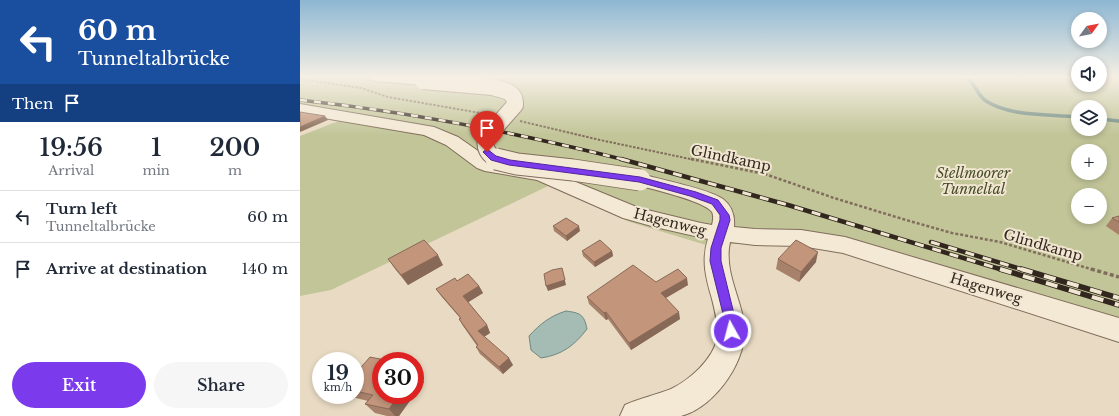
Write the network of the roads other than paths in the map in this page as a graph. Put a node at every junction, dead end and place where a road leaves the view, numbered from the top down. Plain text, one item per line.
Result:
1 (513, 96) edge
2 (300, 109) edge
3 (721, 234) junction
4 (1119, 330) edge
5 (636, 416) edge

1 - 3 street, bridge
2 - 3 street, Hagenweg
3 - 4 street, Hagenweg
3 - 5 street

